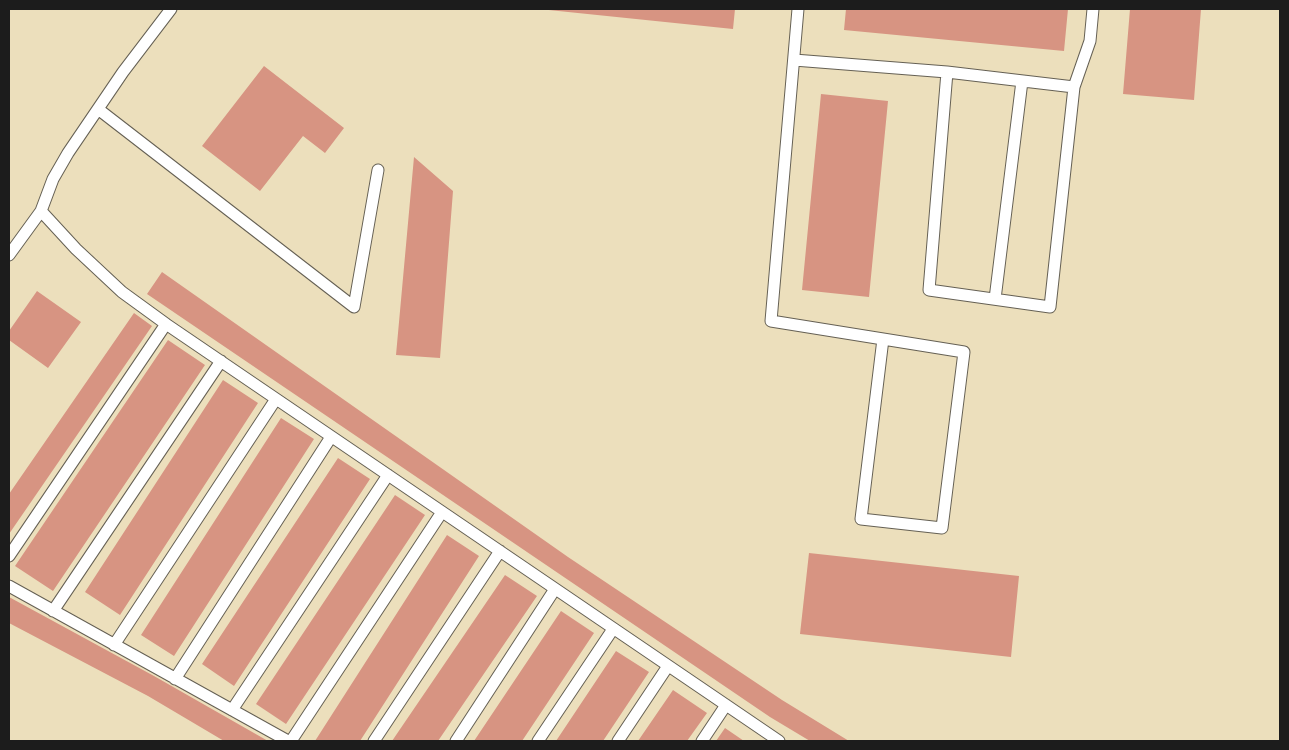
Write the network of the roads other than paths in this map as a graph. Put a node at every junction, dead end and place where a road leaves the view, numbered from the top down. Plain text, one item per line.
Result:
1 (171, 9) edge
2 (798, 9) edge
3 (1093, 9) edge
4 (794, 60) junction
5 (947, 72) junction
6 (1022, 81) junction
7 (1074, 87) junction
8 (98, 109) junction
9 (378, 170) dead end
10 (41, 211) junction
11 (9, 255) edge
12 (995, 299) junction
13 (166, 324) junction
14 (883, 339) junction
15 (221, 361) junction
16 (276, 399) junction
17 (331, 436) junction
18 (388, 475) junction
19 (442, 512) junction
20 (500, 551) junction
21 (9, 556) edge
22 (9, 586) edge
23 (555, 589) junction
24 (53, 611) junction
25 (613, 629) junction
26 (114, 645) junction
27 (668, 666) junction
28 (175, 679) junction
29 (726, 705) junction
30 (232, 710) junction
31 (290, 741) edge
32 (374, 741) edge
33 (456, 741) edge
34 (538, 741) edge
35 (618, 741) edge
36 (702, 741) edge
37 (779, 741) edge

1 - 8 lane
2 - 4 lane
3 - 7 lane
4 - 5 lane
4 - 14 lane
5 - 6 lane
5 - 12 lane
6 - 7 lane
6 - 12 lane
7 - 12 lane
8 - 9 lane
8 - 10 lane
10 - 11 lane
10 - 13 lane
13 - 15 lane
13 - 21 lane
14 - 14 lane
15 - 16 lane
15 - 24 lane
16 - 17 lane
16 - 26 lane
17 - 18 lane
17 - 28 lane
18 - 19 lane
18 - 30 lane
19 - 20 lane
19 - 31 lane
20 - 23 lane
20 - 32 lane
22 - 24 lane
23 - 25 lane
23 - 33 lane
24 - 26 lane
25 - 27 lane
25 - 34 lane
26 - 28 lane
27 - 29 lane
27 - 35 lane
28 - 30 lane
29 - 36 lane
29 - 37 lane
30 - 31 lane

